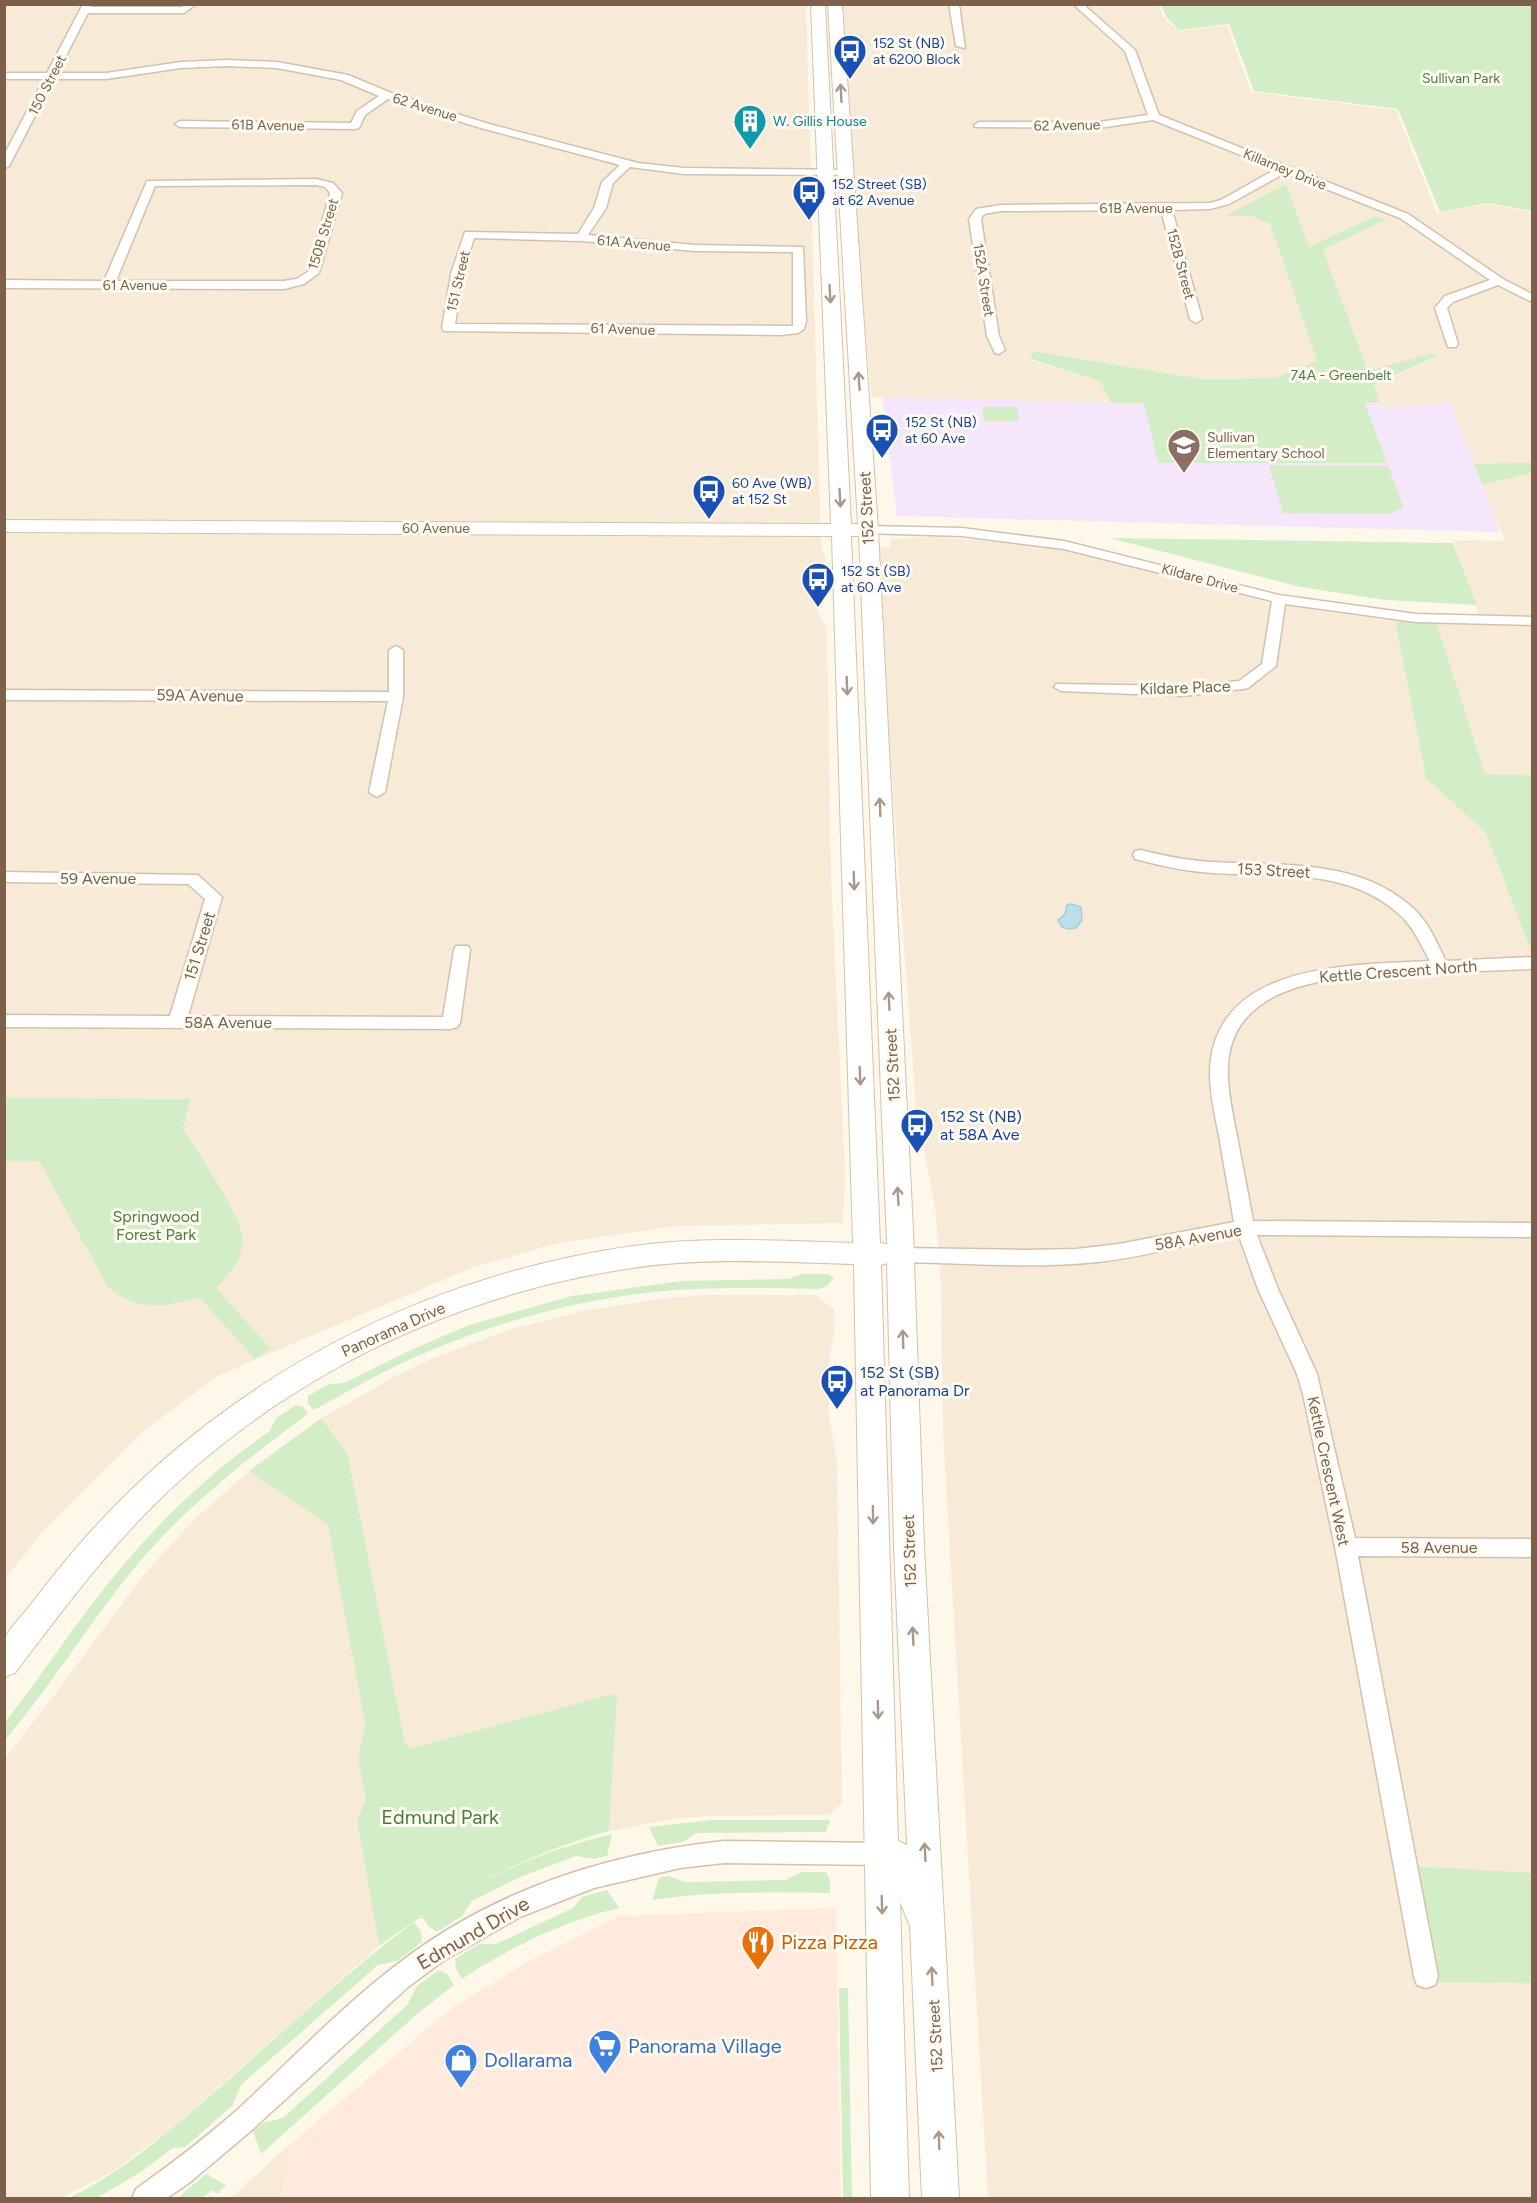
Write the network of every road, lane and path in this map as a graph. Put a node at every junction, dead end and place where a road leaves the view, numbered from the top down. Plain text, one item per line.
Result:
1 (818, 4) edge
2 (836, 4) edge
3 (954, 4) edge
4 (1077, 4) edge
5 (86, 7) edge
6 (188, 7) edge
7 (961, 46) dead end
8 (4, 76) edge
9 (52, 76) junction
10 (387, 95) junction
11 (1154, 117) junction
12 (180, 124) dead end
13 (979, 124) dead end
14 (627, 164) junction
15 (4, 166) edge
16 (1284, 169) junction
17 (824, 172) junction
18 (845, 172) junction
19 (1166, 208) junction
20 (980, 211) joint
21 (469, 234) joint
22 (580, 237) junction
23 (302, 281) joint
24 (1499, 281) junction
25 (4, 284) edge
26 (108, 285) junction
27 (1533, 299) edge
28 (1196, 319) dead end
29 (448, 328) joint
30 (798, 329) joint
31 (1452, 344) dead end
32 (999, 350) dead end
33 (4, 526) edge
34 (842, 530) junction
35 (868, 530) junction
36 (1279, 599) junction
37 (1533, 621) edge
38 (396, 650) dead end
39 (1061, 687) dead end
40 (4, 695) edge
41 (396, 697) junction
42 (376, 792) dead end
43 (1141, 855) dead end
44 (4, 877) edge
45 (192, 879) joint
46 (462, 950) dead end
47 (1533, 963) edge
48 (1441, 967) junction
49 (1267, 993) joint
50 (4, 1021) edge
51 (177, 1022) junction
52 (1245, 1228) junction
53 (1533, 1230) edge
54 (867, 1254) junction
55 (901, 1255) junction
56 (1346, 1547) junction
57 (1533, 1548) edge
58 (4, 1664) edge
59 (881, 1854) junction
60 (930, 1931) junction
61 (1426, 1976) dead end
62 (145, 2199) edge
63 (890, 2199) edge
64 (941, 2199) edge

1 - 17 main road, 152 Street
18 -> 2 main road, 152 Street
3 - 7 street
4 - 11 street
5 - 6 street
5 - 9 street, 150 Street
8 - 9 street, 62 Avenue
9 - 10 street, 62 Avenue
9 - 15 street, 150 Street
10 - 12 street, 61B Avenue
10 - 14 street, 62 Avenue
11 - 13 street, 62 Avenue
11 - 16 street, Killarney Drive
14 - 17 street, 62 Avenue
14 - 22 street
16 - 19 street, 61B Avenue
16 - 24 street, Killarney Drive
17 - 18 street, 62 Avenue
17 -> 34 main road, 152 Street
35 -> 18 main road, 152 Street
19 - 20 street, 61B Avenue
19 - 28 street, 152B Street
20 - 32 street, 152A Street
21 - 22 street, 61A Avenue
21 - 29 street, 151 Street
22 - 30 street, 61A Avenue
23 - 26 street, 61 Avenue
23 - 26 street, 150B Street
24 - 27 street, Killarney Drive
24 - 31 street
25 - 26 street, 61 Avenue
29 - 30 street, 61 Avenue
33 - 34 main road, 60 Avenue
34 - 35 main road, 60 Avenue
34 -> 54 main road, 152 Street
35 - 36 street, Kildare Drive
55 -> 35 main road, 152 Street
36 - 37 street, Kildare Drive
36 - 39 street, Kildare Place
38 - 41 street
40 - 41 street, 59A Avenue
41 - 42 street
43 - 48 street, 153 Street
44 - 45 street, 59 Avenue
45 - 51 street, 151 Street
46 - 51 street, 58A Avenue
47 - 48 street, Kettle Crescent North
48 - 49 street, Kettle Crescent North
49 - 52 street, Kettle Crescent West
50 - 51 street, 58A Avenue
52 - 53 street, 58A Avenue
52 - 55 street, 58A Avenue
52 - 56 street, Kettle Crescent West
54 - 55 main road, Panorama Drive
54 - 58 main road, Panorama Drive
54 -> 59 main road, 152 Street
60 -> 55 main road, 152 Street
56 - 57 street, 58 Avenue
56 - 61 street, Kettle Crescent West
59 - 60 main road
59 - 62 street, Edmund Drive
59 -> 63 main road, 152 Street
64 -> 60 main road, 152 Street

